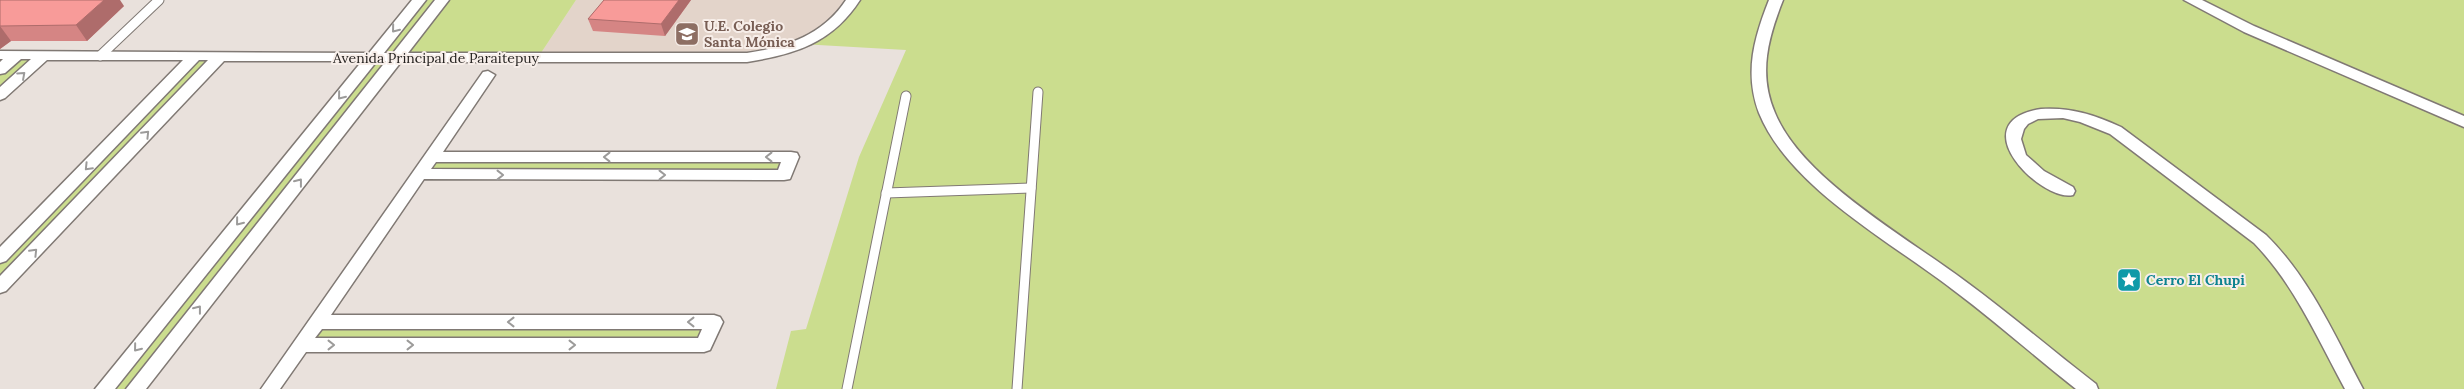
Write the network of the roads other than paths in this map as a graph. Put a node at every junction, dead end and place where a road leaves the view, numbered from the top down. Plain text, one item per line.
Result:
1 (159, 0) edge
2 (419, 0) edge
3 (442, 0) edge
4 (853, 0) edge
5 (1776, 0) edge
6 (2191, 0) edge
7 (0, 55) edge
8 (17, 55) junction
9 (44, 55) junction
10 (100, 56) junction
11 (196, 56) junction
12 (219, 57) junction
13 (372, 58) junction
14 (396, 58) junction
15 (0, 70) edge
16 (488, 75) dead end
17 (1038, 92) dead end
18 (0, 95) edge
19 (906, 96) dead end
20 (2464, 122) edge
21 (431, 158) junction
22 (419, 174) junction
23 (1031, 188) junction
24 (2067, 191) dead end
25 (886, 193) junction
26 (52, 232) junction
27 (24, 233) junction
28 (250, 243) junction
29 (222, 244) junction
30 (0, 257) edge
31 (0, 287) edge
32 (316, 322) junction
33 (300, 345) junction
34 (104, 389) edge
35 (135, 389) edge
36 (270, 389) edge
37 (846, 389) edge
38 (1017, 389) edge
39 (2089, 389) edge
40 (2354, 389) edge

1 - 10 lane
2 -> 13 street
3 - 14 street
4 - 14 street, Avenida Principal de Paraitepuy
5 - 39 street
6 - 20 street
7 - 8 street, Avenida Principal de Paraitepuy
8 - 9 street, Avenida Principal de Paraitepuy
8 - 15 street
9 - 10 street, Avenida Principal de Paraitepuy
18 -> 9 street
10 - 11 street, Avenida Principal de Paraitepuy
11 - 12 street, Avenida Principal de Paraitepuy
11 -> 27 street
12 - 13 street, Avenida Principal de Paraitepuy
26 -> 12 street
13 - 14 street, Avenida Principal de Paraitepuy
13 -> 29 street
28 -> 14 street
16 - 21 street
17 - 23 lane
19 - 25 lane
21 - 22 street
22 -> 21 street
22 - 32 street
23 - 25 lane
23 - 38 lane
24 - 40 street
25 - 37 lane
26 - 27 street
31 -> 26 street
27 - 30 street
28 - 29 street
35 -> 28 street
29 -> 34 street
32 - 33 street
33 -> 32 street
33 - 36 street

